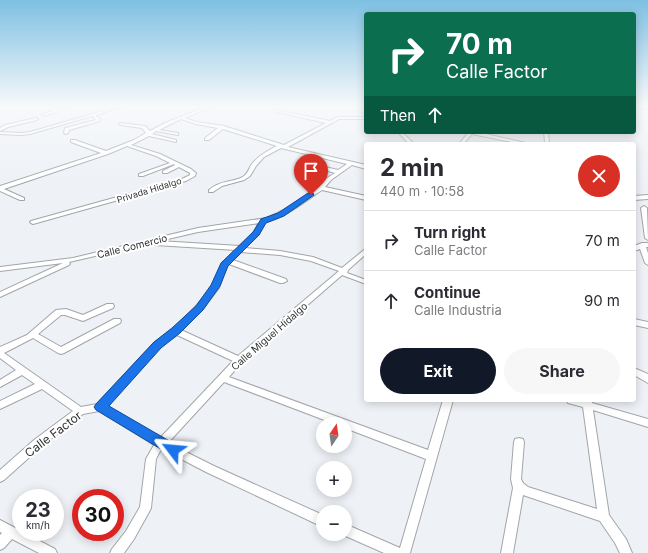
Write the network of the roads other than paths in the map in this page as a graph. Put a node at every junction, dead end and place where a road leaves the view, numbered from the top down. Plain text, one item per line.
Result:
1 (34, 132) edge
2 (152, 132) edge
3 (164, 132) edge
4 (216, 132) edge
5 (239, 132) edge
6 (310, 132) edge
7 (0, 133) edge
8 (148, 134) junction
9 (176, 134) dead end
10 (402, 134) edge
11 (469, 134) edge
12 (480, 134) edge
13 (207, 140) dead end
14 (73, 141) dead end
15 (174, 141) dead end
16 (410, 142) edge
17 (463, 142) edge
18 (518, 142) edge
19 (127, 144) junction
20 (282, 146) junction
21 (106, 153) junction
22 (173, 162) junction
23 (310, 164) dead end
24 (350, 164) junction
25 (179, 165) junction
26 (364, 167) edge
27 (165, 172) dead end
28 (338, 172) junction
29 (141, 175) dead end
30 (0, 188) edge
31 (321, 188) junction
32 (211, 191) dead end
33 (364, 198) edge
34 (636, 198) edge
35 (648, 198) edge
36 (22, 199) dead end
37 (644, 208) dead end
38 (263, 221) junction
39 (33, 222) dead end
40 (648, 238) edge
41 (147, 242) junction
42 (645, 245) edge
43 (240, 249) junction
44 (364, 254) edge
45 (73, 260) junction
46 (228, 261) junction
47 (648, 263) edge
48 (0, 269) edge
49 (344, 272) junction
50 (283, 281) dead end
51 (364, 281) edge
52 (0, 295) edge
53 (110, 306) dead end
54 (117, 321) dead end
55 (636, 322) edge
56 (648, 325) edge
57 (176, 331) junction
58 (30, 336) junction
59 (0, 353) edge
60 (239, 360) junction
61 (23, 370) junction
62 (636, 373) edge
63 (223, 378) junction
64 (648, 380) edge
65 (0, 384) edge
66 (43, 384) junction
67 (447, 402) edge
68 (588, 403) edge
69 (0, 405) edge
70 (100, 407) junction
71 (80, 411) junction
72 (648, 423) edge
73 (519, 442) dead end
74 (161, 444) junction
75 (431, 456) junction
76 (0, 477) edge
77 (519, 487) junction
78 (604, 516) junction
79 (316, 518) edge
80 (5, 529) edge
81 (352, 533) edge
82 (0, 544) edge
83 (51, 553) edge
84 (116, 553) edge
85 (398, 553) edge
86 (404, 553) edge
87 (507, 553) edge
88 (626, 553) edge

1 - 7 street
2 - 8 street
3 - 9 street
4 - 13 street
5 - 20 street
6 - 20 street
8 - 15 street
8 - 19 street
10 - 16 street
11 - 17 street
12 - 18 street
14 - 21 street
19 - 21 street
19 - 22 street, Privada Hidalgo
20 - 24 street
20 - 32 street
21 - 30 street
22 - 25 street, Privada Hidalgo
22 - 29 street
23 - 28 street
24 - 26 street
24 - 28 street, Calle Comercio
25 - 27 street
25 - 39 street, Privada Hidalgo
28 - 31 street, Calle Comercio
30 - 36 street
31 - 33 street
31 - 38 street, Calle Comercio
34 - 35 street
37 - 40 street
38 - 41 street, Calle Comercio
38 - 43 street
41 - 43 street
41 - 45 street, Calle Comercio
42 - 47 street
43 - 46 street
43 - 49 street
44 - 49 street, Calle Miguel Hidalgo
45 - 48 street, Calle Comercio
45 - 52 street
46 - 50 street
46 - 57 street
49 - 51 street
49 - 60 street, Calle Miguel Hidalgo
53 - 58 street
54 - 58 street
55 - 56 street
57 - 60 street
57 - 70 street
58 - 59 street
59 - 61 street
60 - 63 street, Calle Miguel Hidalgo
61 - 65 street
61 - 66 street
62 - 64 street
63 - 74 street, Calle Miguel Hidalgo
63 - 75 street
66 - 69 street
66 - 71 street
67 - 75 street
68 - 72 street
68 - 78 street
70 - 71 street, Calle Factor
70 - 74 street
71 - 76 street, Calle Factor
73 - 77 street
74 - 79 street
74 - 84 street, Calle Miguel Hidalgo
75 - 86 street
77 - 78 street
77 - 87 street
78 - 88 street
80 - 82 street
80 - 83 street
81 - 85 street

